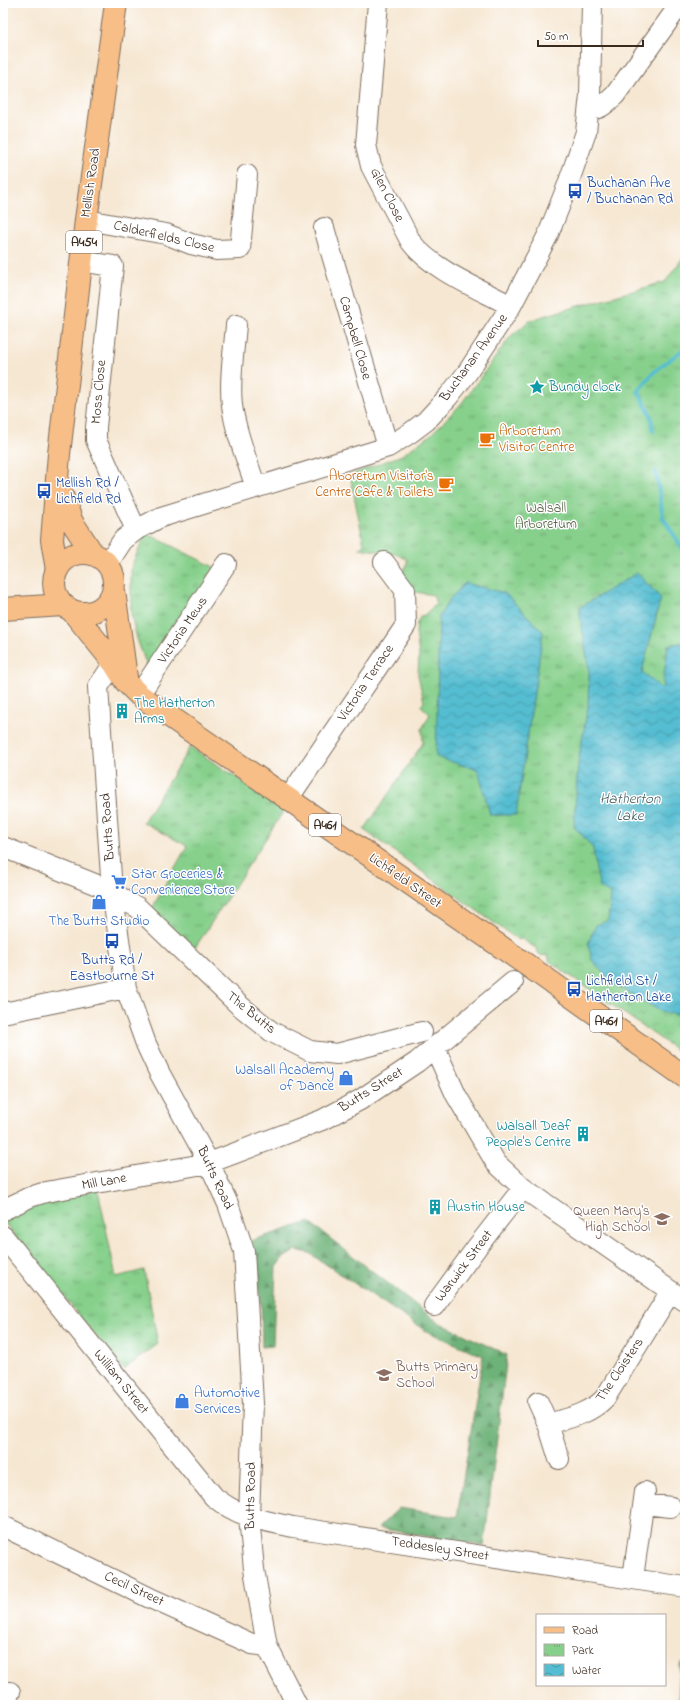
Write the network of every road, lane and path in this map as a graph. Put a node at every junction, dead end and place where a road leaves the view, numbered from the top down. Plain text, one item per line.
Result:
1 (116, 3) edge
2 (378, 3) edge
3 (592, 3) edge
4 (681, 3) edge
5 (589, 102) junction
6 (247, 175) dead end
7 (86, 220) junction
8 (324, 228) dead end
9 (93, 263) dead end
10 (511, 306) junction
11 (236, 325) dead end
12 (388, 447) junction
13 (57, 483) junction
14 (256, 488) junction
15 (136, 530) junction
16 (100, 559) junction
17 (384, 562) dead end
18 (226, 564) dead end
19 (55, 577) junction
20 (114, 591) junction
21 (68, 608) junction
22 (11, 609) edge
23 (114, 663) junction
24 (133, 688) junction
25 (288, 799) junction
26 (3, 847) edge
27 (112, 891) junction
28 (513, 982) dead end
29 (126, 988) junction
30 (3, 1013) edge
31 (422, 1032) dead end
32 (435, 1048) junction
33 (685, 1078) edge
34 (209, 1162) junction
35 (523, 1188) junction
36 (3, 1210) edge
37 (3, 1236) edge
38 (678, 1296) edge
39 (434, 1306) dead end
40 (538, 1402) dead end
41 (548, 1424) junction
42 (559, 1459) dead end
43 (671, 1507) dead end
44 (249, 1517) junction
45 (3, 1526) edge
46 (632, 1578) junction
47 (685, 1587) edge
48 (267, 1646) junction
49 (297, 1705) edge

1 - 7 main road, Mellish Road / A454
2 - 10 street, Glen Close
3 - 5 street, Buchanan Avenue
4 - 5 street
5 - 10 street, Buchanan Avenue
6 - 7 street, Calderfields Close
7 - 13 main road, Mellish Road / A454
8 - 12 street, Campbell Close
9 - 15 street, Moss Close
10 - 12 street, Buchanan Avenue
11 - 14 street
12 - 14 street, Buchanan Avenue
13 - 16 main road, Mellish Road / A454
13 - 19 main road, Mellish Road / A454
14 - 15 street, Buchanan Avenue
15 - 16 street, Buchanan Avenue
16 - 19 main road
16 - 20 main road
17 - 25 street, Victoria Terrace
18 - 24 street, Victoria Mews
19 - 21 main road
19 - 22 main road
20 - 21 main road
20 - 24 main road
21 - 22 main road
21 - 23 main road, Lichfield Street / A461
23 - 24 main road, Lichfield Street / A461
23 - 27 street, Butts Road
24 - 25 main road, Lichfield Street / A461
25 - 33 main road, Lichfield Street / A461
26 - 27 street, The Butts
27 - 29 street, Butts Road
27 - 31 street, The Butts
28 - 32 street, Butts Street
29 - 30 street
29 - 34 street, Butts Road
32 - 34 street, Butts Street
32 - 35 street
34 - 36 street, Mill Lane
34 - 44 street, Butts Road
35 - 38 street
35 - 39 street, Warwick Street
37 - 44 street, William Street
38 - 41 street, The Cloisters
40 - 41 street
41 - 42 street
43 - 46 street
44 - 46 street, Teddesley Street
44 - 48 street, Butts Road
45 - 48 street, Cecil Street
46 - 47 street, Teddesley Street
48 - 49 street, Butts Road

